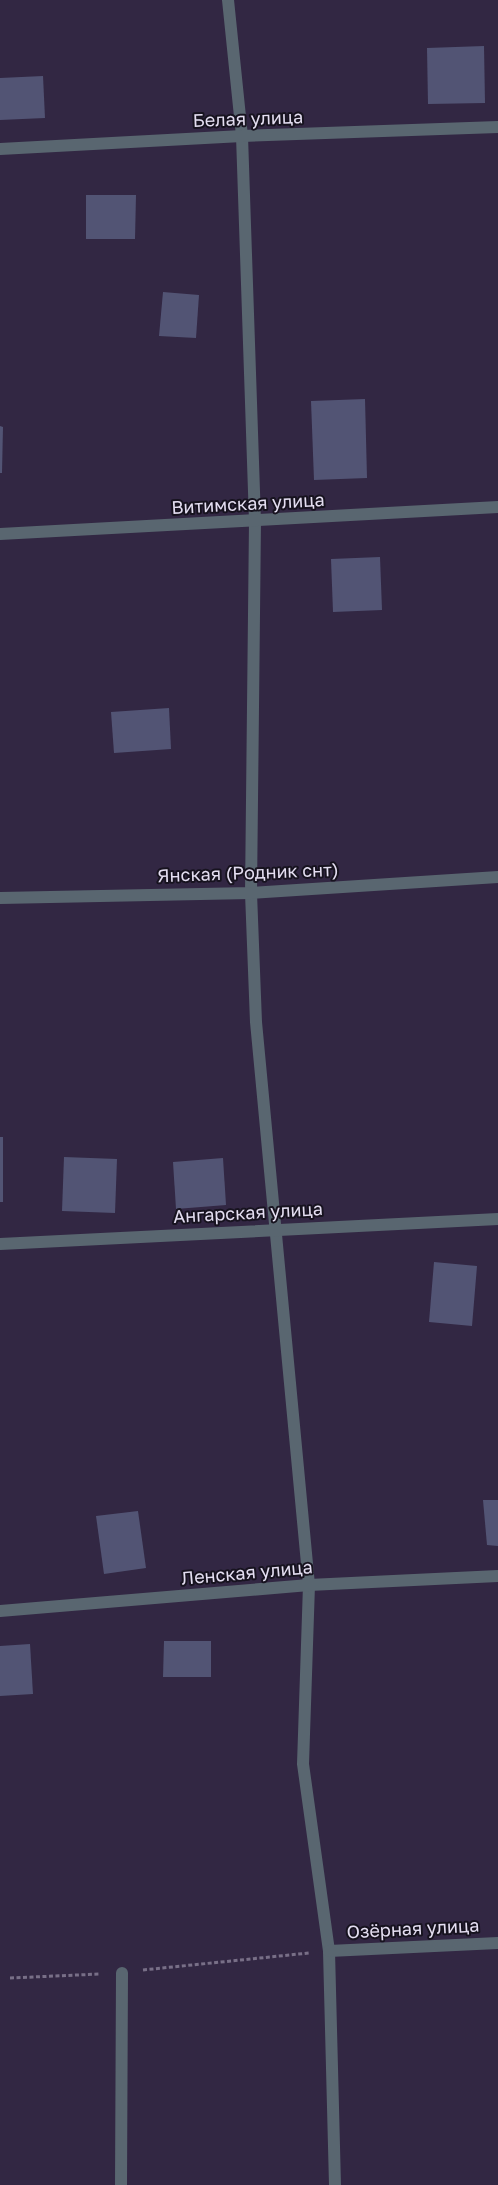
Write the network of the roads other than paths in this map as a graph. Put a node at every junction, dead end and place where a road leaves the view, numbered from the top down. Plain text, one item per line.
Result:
1 (228, 0) edge
2 (498, 127) edge
3 (242, 136) junction
4 (0, 150) edge
5 (498, 507) edge
6 (255, 521) junction
7 (0, 534) edge
8 (498, 877) edge
9 (251, 892) junction
10 (0, 898) edge
11 (498, 1219) edge
12 (275, 1229) junction
13 (0, 1244) edge
14 (498, 1576) edge
15 (309, 1585) junction
16 (0, 1611) edge
17 (498, 1943) edge
18 (329, 1951) junction
19 (122, 1972) road end
20 (121, 2185) edge
21 (335, 2185) edge

1 - 3 street
2 - 3 street, Белая улица
3 - 4 street, Белая улица
3 - 6 street
5 - 6 street, Витимская улица
6 - 7 street, Витимская улица
6 - 9 street
8 - 9 street, Янская (Родник снт)
9 - 10 street, Янская (Родник снт)
9 - 12 street
11 - 12 street, Ангарская улица
12 - 13 street, Ангарская улица
12 - 15 street
14 - 15 street, Ленская улица
15 - 16 street, Ленская улица
15 - 18 street
17 - 18 street, Озёрная улица
18 - 21 street
19 - 20 street

